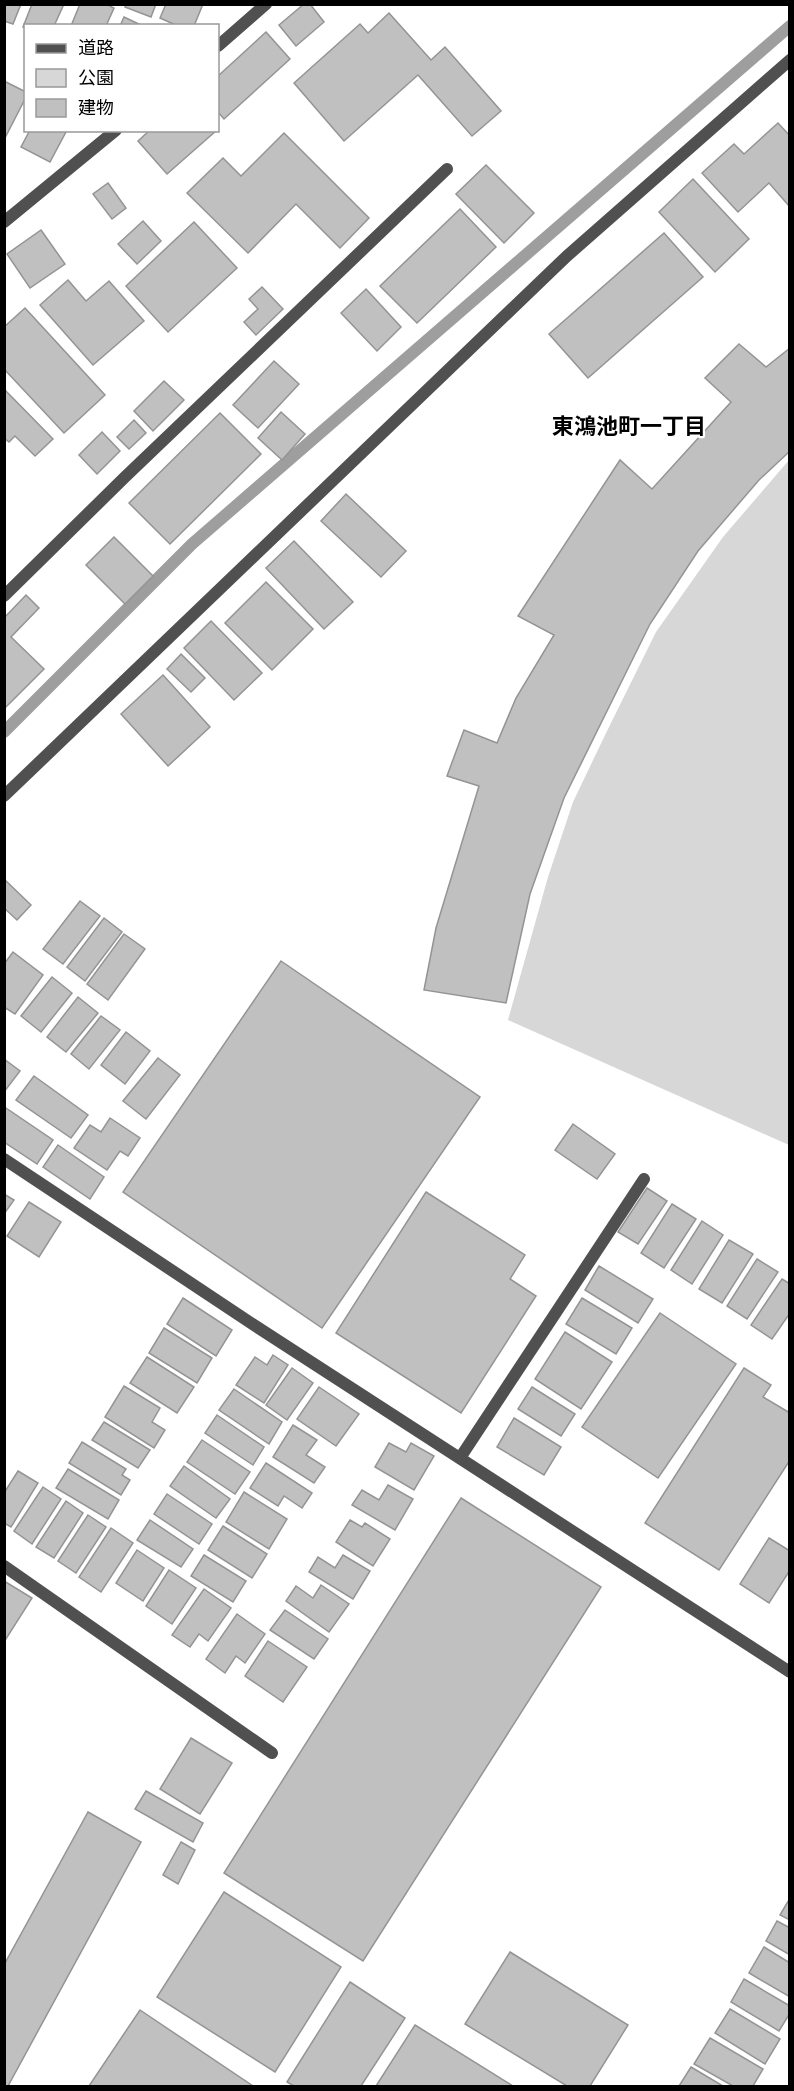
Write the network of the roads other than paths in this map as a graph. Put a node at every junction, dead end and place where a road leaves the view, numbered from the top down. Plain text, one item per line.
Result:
1 (266, 4) edge
2 (219, 45) edge
3 (789, 60) edge
4 (114, 132) edge
5 (447, 169) dead end
6 (4, 222) edge
7 (4, 596) edge
8 (4, 796) edge
9 (4, 1158) edge
10 (644, 1179) dead end
11 (460, 1458) junction
12 (4, 1566) edge
13 (789, 1672) edge
14 (272, 1753) dead end

1 - 2 street
3 - 8 street
4 - 6 street
5 - 7 street
9 - 11 street
10 - 11 street
11 - 13 street
12 - 14 street

